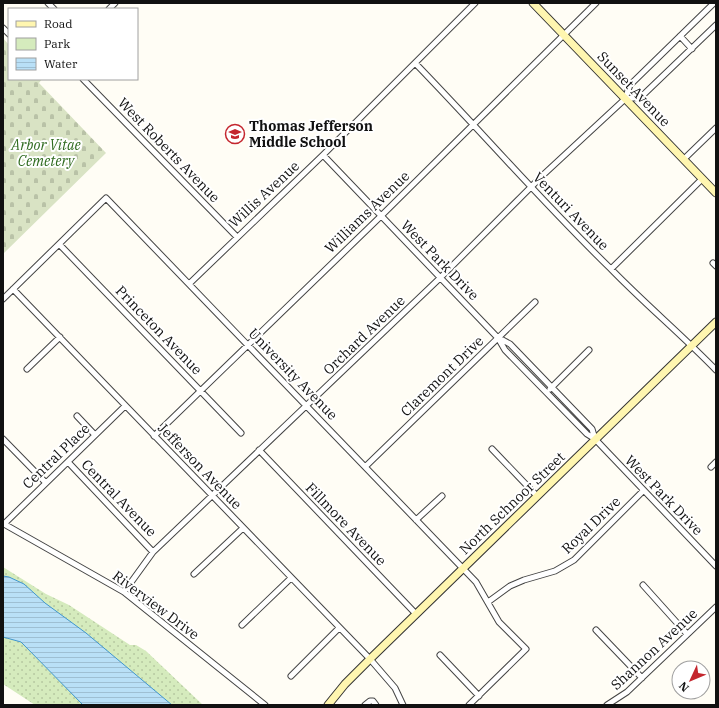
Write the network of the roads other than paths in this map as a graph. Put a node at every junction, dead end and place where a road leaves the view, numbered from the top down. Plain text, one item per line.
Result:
1 (475, 3) edge
2 (533, 3) edge
3 (596, 3) edge
4 (714, 3) edge
5 (716, 25) edge
6 (563, 35) junction
7 (680, 36) junction
8 (692, 49) junction
9 (414, 63) junction
10 (84, 80) edge
11 (625, 99) junction
12 (474, 123) junction
13 (716, 128) edge
14 (323, 156) junction
15 (684, 160) junction
16 (702, 179) junction
17 (531, 186) junction
18 (716, 193) edge
19 (381, 216) junction
20 (237, 237) junction
21 (59, 244) junction
22 (611, 270) junction
23 (440, 278) junction
24 (189, 284) junction
25 (13, 289) junction
26 (3, 299) edge
27 (534, 302) dead end
28 (716, 322) edge
29 (60, 337) junction
30 (498, 338) junction
31 (248, 344) junction
32 (692, 346) junction
33 (589, 350) dead end
34 (28, 369) dead end
35 (716, 370) edge
36 (551, 387) junction
37 (200, 390) junction
38 (546, 392) junction
39 (125, 406) junction
40 (307, 406) junction
41 (77, 416) dead end
42 (241, 432) dead end
43 (95, 435) junction
44 (154, 436) junction
45 (3, 439) edge
46 (596, 439) junction
47 (492, 449) dead end
48 (259, 450) junction
49 (68, 462) junction
50 (716, 462) edge
51 (366, 466) junction
52 (711, 467) dead end
53 (46, 483) junction
54 (643, 491) junction
55 (212, 496) junction
56 (442, 496) dead end
57 (537, 496) junction
58 (416, 520) junction
59 (4, 524) joint
60 (243, 528) junction
61 (153, 552) junction
62 (716, 566) edge
63 (463, 569) junction
64 (194, 574) dead end
65 (291, 578) junction
66 (643, 585) dead end
67 (124, 592) junction
68 (488, 602) junction
69 (716, 607) edge
70 (416, 614) junction
71 (242, 625) dead end
72 (339, 628) junction
73 (596, 630) dead end
74 (688, 634) junction
75 (440, 654) dead end
76 (370, 659) junction
77 (291, 676) dead end
78 (642, 678) junction
79 (479, 696) junction
80 (265, 705) edge
81 (328, 705) edge
82 (365, 705) edge
83 (376, 705) edge
84 (403, 705) edge
85 (469, 705) edge
86 (607, 705) edge

1 - 9 street, Willis Avenue
2 - 6 street, Sunset Avenue
3 - 6 street, Williams Avenue
4 - 7 street
5 - 8 street
6 - 11 street, Sunset Avenue
6 - 12 street, Williams Avenue
7 - 8 street
7 - 11 street
8 - 11 street
9 - 12 street, Venturi Avenue
9 - 14 street, Willis Avenue
10 - 20 street, West Roberts Avenue
11 - 15 street, Sunset Avenue
11 - 17 street, Orchard Avenue
12 - 17 street, Venturi Avenue
12 - 19 street, Williams Avenue
13 - 15 street
14 - 19 street, West Park Drive
14 - 20 street, Willis Avenue
15 - 16 street, Sunset Avenue
16 - 18 street, Sunset Avenue
16 - 22 street
17 - 22 street, Venturi Avenue
17 - 23 street, Orchard Avenue
19 - 23 street, West Park Drive
19 - 31 street, Williams Avenue
20 - 24 street, Willis Avenue
21 - 24 street, University Avenue
21 - 25 street
21 - 37 street, Princeton Avenue
22 - 32 street, Venturi Avenue
23 - 30 street, West Park Drive
23 - 40 street, Orchard Avenue
24 - 31 street, University Avenue
25 - 26 street
25 - 29 street, Jefferson Avenue
27 - 30 street, Claremont Drive
28 - 32 street, North Schnoor Street
29 - 34 street
29 - 39 street, Jefferson Avenue
30 - 36 street, West Park Drive
30 - 38 street, West Park Drive
30 - 51 street, Claremont Drive
31 - 37 street, Williams Avenue
31 - 40 street, University Avenue
32 - 35 street, Venturi Avenue
32 - 46 street, North Schnoor Street
33 - 36 street
36 - 38 street
36 - 46 street, West Park Drive
37 - 42 street, Princeton Avenue
37 - 44 street, Williams Avenue
38 - 46 street, West Park Drive
39 - 43 street, Central Place
39 - 44 street, Jefferson Avenue
40 - 48 street, Orchard Avenue
40 - 51 street, University Avenue
41 - 43 street
43 - 49 street, Central Place
44 - 55 street, Jefferson Avenue
45 - 53 street
46 - 54 street, West Park Drive
46 - 57 street, North Schnoor Street
47 - 57 street
48 - 55 street, Orchard Avenue
48 - 70 street, Fillmore Avenue
49 - 53 street, Central Place
49 - 61 street, Central Avenue
50 - 52 street
51 - 58 street, University Avenue
53 - 59 street, Central Place
54 - 62 street, West Park Drive
54 - 68 street, Royal Drive
55 - 60 street, Jefferson Avenue
55 - 61 street, Orchard Avenue
56 - 58 street
57 - 63 street, North Schnoor Street
58 - 63 street, University Avenue
59 - 67 street, Riverview Drive
60 - 64 street
60 - 65 street, Jefferson Avenue
61 - 67 street, Orchard Avenue
63 - 68 street, University Avenue
63 - 70 street, North Schnoor Street
65 - 71 street
65 - 72 street, Jefferson Avenue
66 - 74 street
67 - 80 street, Riverview Drive
68 - 79 street, University Avenue
69 - 74 street, Shannon Avenue
70 - 76 street, North Schnoor Street
72 - 76 street, Jefferson Avenue
72 - 77 street
73 - 78 street
74 - 78 street, Shannon Avenue
75 - 79 street
76 - 81 street, North Schnoor Street
76 - 84 street
78 - 86 street, Shannon Avenue
79 - 85 street
82 - 83 street

